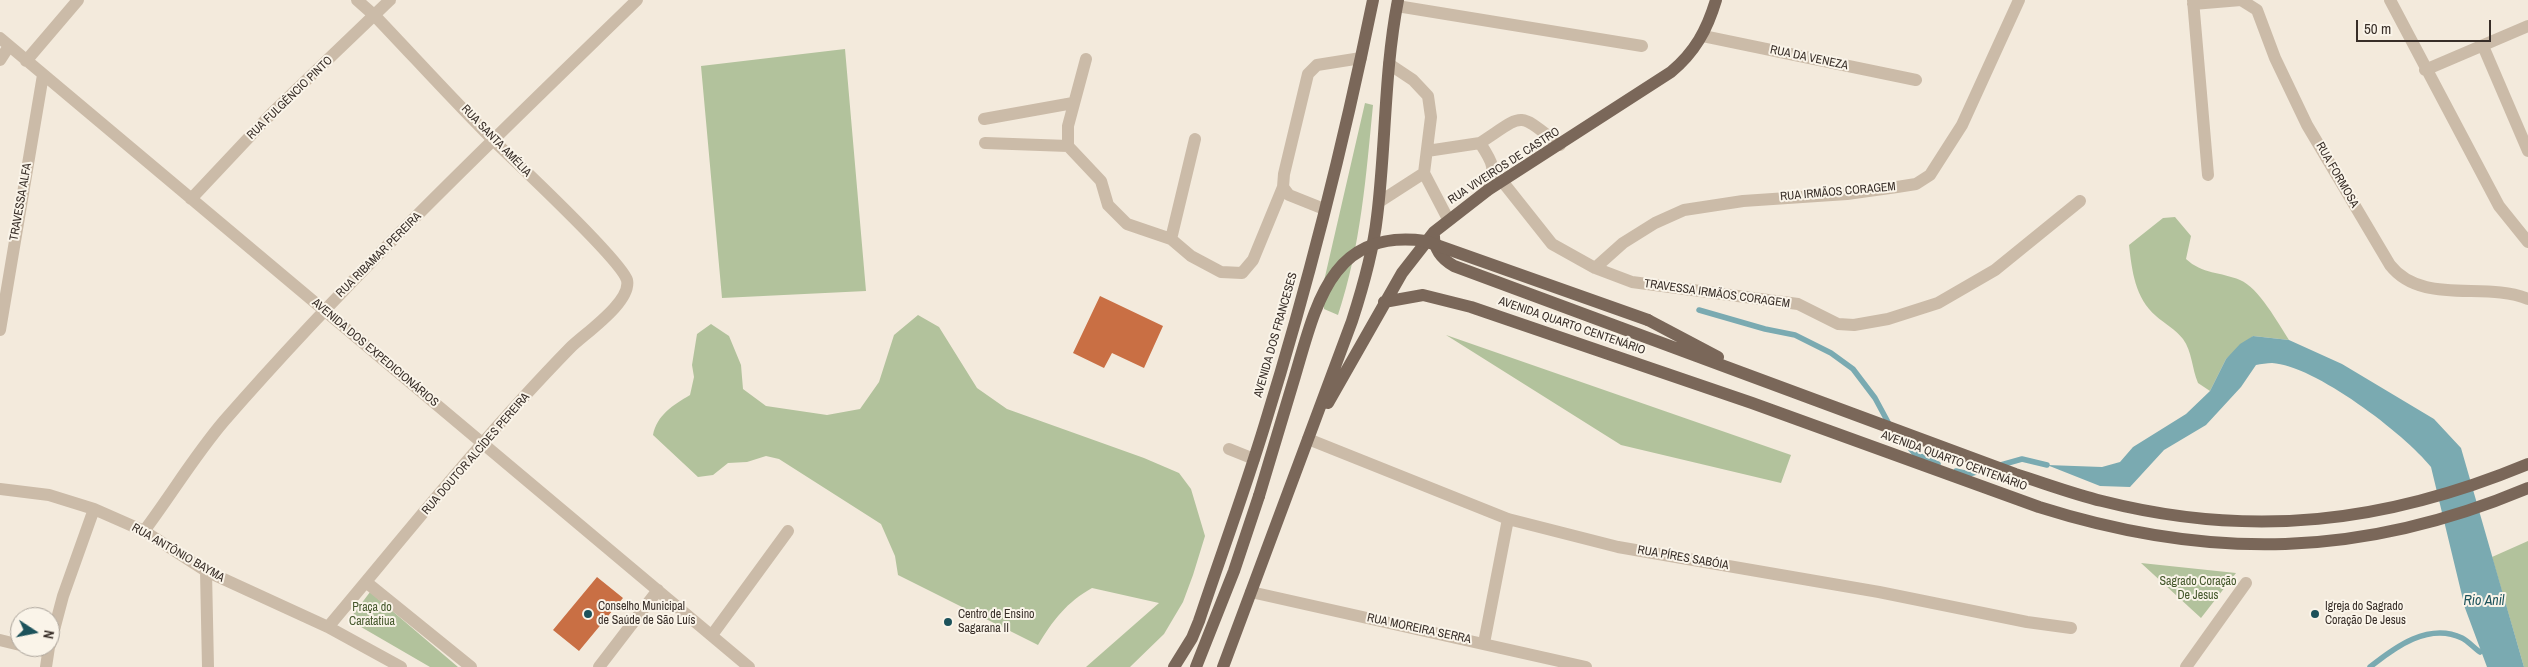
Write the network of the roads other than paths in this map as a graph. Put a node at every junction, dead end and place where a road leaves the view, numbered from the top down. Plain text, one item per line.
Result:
1 (78, 0) edge
2 (357, 0) edge
3 (390, 0) edge
4 (637, 0) edge
5 (1373, 0) edge
6 (1716, 0) edge
7 (2020, 0) edge
8 (2390, 0) edge
9 (2193, 2) edge
10 (1398, 3) edge
11 (375, 16) junction
12 (2528, 26) edge
13 (1703, 36) junction
14 (4, 42) edge
15 (1642, 46) dead end
16 (2484, 46) junction
17 (1361, 58) junction
18 (1086, 59) dead end
19 (0, 60) edge
20 (26, 61) junction
21 (1389, 64) junction
22 (2425, 70) junction
23 (43, 74) junction
24 (1916, 80) dead end
25 (1073, 103) junction
26 (984, 119) dead end
27 (1195, 139) dead end
28 (493, 140) junction
29 (986, 143) dead end
30 (1480, 143) junction
31 (1560, 145) junction
32 (1068, 146) junction
33 (1427, 150) junction
34 (2528, 151) edge
35 (1424, 173) junction
36 (2208, 176) dead end
37 (1502, 182) junction
38 (1283, 187) junction
39 (1488, 190) junction
40 (191, 199) junction
41 (2080, 201) dead end
42 (1379, 202) junction
43 (1324, 209) junction
44 (1448, 219) junction
45 (1434, 232) junction
46 (1171, 239) junction
47 (2528, 242) edge
48 (1595, 268) junction
49 (627, 286) joint
50 (2528, 299) edge
51 (1384, 302) junction
52 (325, 311) junction
53 (0, 330) edge
54 (1762, 381) junction
55 (1308, 439) junction
56 (483, 443) junction
57 (1229, 449) dead end
58 (1254, 459) junction
59 (2528, 464) edge
60 (0, 488) edge
61 (2528, 488) edge
62 (94, 509) junction
63 (1508, 519) junction
64 (144, 531) junction
65 (788, 531) dead end
66 (206, 571) junction
67 (366, 582) junction
68 (2246, 583) dead end
69 (658, 590) junction
70 (1251, 592) junction
71 (60, 607) edge
72 (328, 627) junction
73 (2071, 628) dead end
74 (712, 635) junction
75 (1484, 643) junction
76 (208, 667) edge
77 (401, 667) edge
78 (471, 667) edge
79 (599, 667) edge
80 (749, 667) edge
81 (1174, 667) edge
82 (1196, 667) edge
83 (1223, 667) edge
84 (1586, 667) edge
85 (2186, 667) edge

1 - 20 street
2 - 11 street, RUA SANTA AMÉLIA
3 - 11 street, RUA FULGÊNCIO PINTO
4 - 28 street, RUA RIBAMAR PEREIRA
5 - 17 main road, AVENIDA DOS FRANCESES
6 - 13 main road, RUA VIVEIROS DE CASTRO
7 - 48 street, RUA IRMÃOS CORAGEM
8 - 22 street
9 - 36 street, RUA FORMOSA
9 - 50 street, RUA FORMOSA
10 - 15 street
10 - 21 main road
11 - 28 street, RUA SANTA AMÉLIA
11 - 40 street, RUA FULGÊNCIO PINTO
12 - 16 street
13 - 24 street, RUA DA VENEZA
13 - 31 main road, RUA VIVEIROS DE CASTRO
14 - 19 street
14 - 20 street, AVENIDA DOS EXPEDICIONÁRIOS
16 - 22 street
16 - 34 street
17 - 38 street
17 - 43 main road, AVENIDA DOS FRANCESES
18 - 25 street
20 - 23 street, AVENIDA DOS EXPEDICIONÁRIOS
21 - 33 street
21 - 42 main road
22 - 47 street
23 - 40 street, AVENIDA DOS EXPEDICIONÁRIOS
23 - 53 street, TRAVESSA ALFA
25 - 26 street
25 - 32 street
27 - 46 street
28 - 49 street, RUA SANTA AMÉLIA
28 - 52 street, RUA RIBAMAR PEREIRA
29 - 32 street
30 - 31 street
30 - 33 street
30 - 39 street
31 - 37 main road, RUA VIVEIROS DE CASTRO
32 - 46 street
33 - 35 street
35 - 42 street
35 - 44 street
37 - 39 main road, RUA VIVEIROS DE CASTRO
37 - 48 street, TRAVESSA IRMÃOS CORAGEM
38 - 43 street
38 - 46 street
39 - 44 main road, RUA VIVEIROS DE CASTRO
40 - 52 street, AVENIDA DOS EXPEDICIONÁRIOS
41 - 48 street, TRAVESSA IRMÃOS CORAGEM
42 - 55 main road
43 - 58 main road, AVENIDA DOS FRANCESES
44 - 45 main road, RUA VIVEIROS DE CASTRO
45 - 51 main road, RUA VIVEIROS DE CASTRO
45 - 54 main road, AVENIDA QUARTO CENTENÁRIO
49 - 56 street, RUA DOUTOR ALCÍDES PEREIRA
51 - 55 main road, RUA VIVEIROS DE CASTRO
51 - 61 main road, AVENIDA QUARTO CENTENÁRIO
52 - 56 street, AVENIDA DOS EXPEDICIONÁRIOS
52 - 64 street, RUA RIBAMAR PEREIRA
54 - 59 main road, AVENIDA QUARTO CENTENÁRIO
54 - 82 main road, bridge
55 - 63 street, RUA PÍRES SABÓIA
55 - 70 main road
56 - 67 street, RUA DOUTOR ALCÍDES PEREIRA
56 - 69 street, AVENIDA DOS EXPEDICIONÁRIOS
57 - 58 street
58 - 81 main road, AVENIDA DOS FRANCESES
60 - 62 street, RUA ANTÔNIO BAYMA
62 - 64 street, RUA ANTÔNIO BAYMA
62 - 71 street
63 - 73 street, RUA PÍRES SABÓIA
63 - 75 street
64 - 66 street, RUA ANTÔNIO BAYMA
65 - 74 street
66 - 72 street, RUA ANTÔNIO BAYMA
66 - 76 street
67 - 72 street, RUA DOUTOR ALCÍDES PEREIRA
67 - 78 street
68 - 85 street
69 - 74 street, AVENIDA DOS EXPEDICIONÁRIOS
69 - 79 street
70 - 75 street, RUA MOREIRA SERRA
70 - 83 main road
72 - 77 street, RUA ANTÔNIO BAYMA
74 - 80 street, AVENIDA DOS EXPEDICIONÁRIOS
75 - 84 street, RUA MOREIRA SERRA

